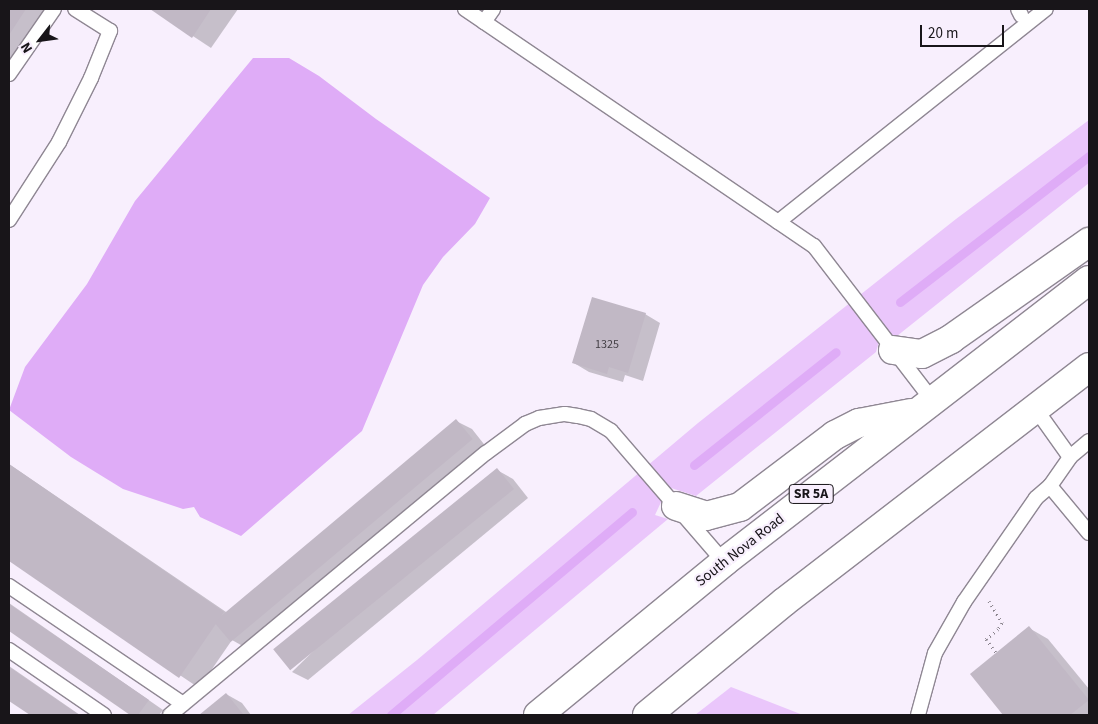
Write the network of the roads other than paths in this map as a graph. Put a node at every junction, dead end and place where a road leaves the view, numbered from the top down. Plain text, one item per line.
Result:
1 (54, 9) edge
2 (75, 9) edge
3 (466, 9) edge
4 (493, 9) edge
5 (1046, 9) edge
6 (484, 22) junction
7 (9, 74) edge
8 (9, 220) edge
9 (778, 222) junction
10 (1089, 242) edge
11 (1089, 280) edge
12 (893, 350) junction
13 (1089, 367) edge
14 (924, 406) junction
15 (1035, 408) junction
16 (1089, 441) edge
17 (1070, 457) junction
18 (1050, 486) junction
19 (676, 506) junction
20 (1089, 533) edge
21 (724, 562) junction
22 (9, 586) edge
23 (9, 650) edge
24 (184, 704) junction
25 (104, 715) edge
26 (170, 715) edge
27 (538, 715) edge
28 (647, 715) edge
29 (918, 715) edge

1 - 7 lane
2 - 8 lane
3 - 6 lane
4 - 6 lane
5 - 9 lane
6 - 9 lane
9 - 12 lane
10 - 12 main road
11 - 14 main road, South Nova Road / SR 5A
12 - 14 lane
13 - 15 main road
14 - 19 main road
14 - 21 main road, South Nova Road / SR 5A
15 - 17 lane
15 - 28 main road
16 - 17 lane
17 - 18 lane
18 - 20 lane
18 - 29 lane
19 - 21 lane
19 - 24 lane
21 - 27 main road, South Nova Road / SR 5A
22 - 24 lane
23 - 25 lane
24 - 26 lane

